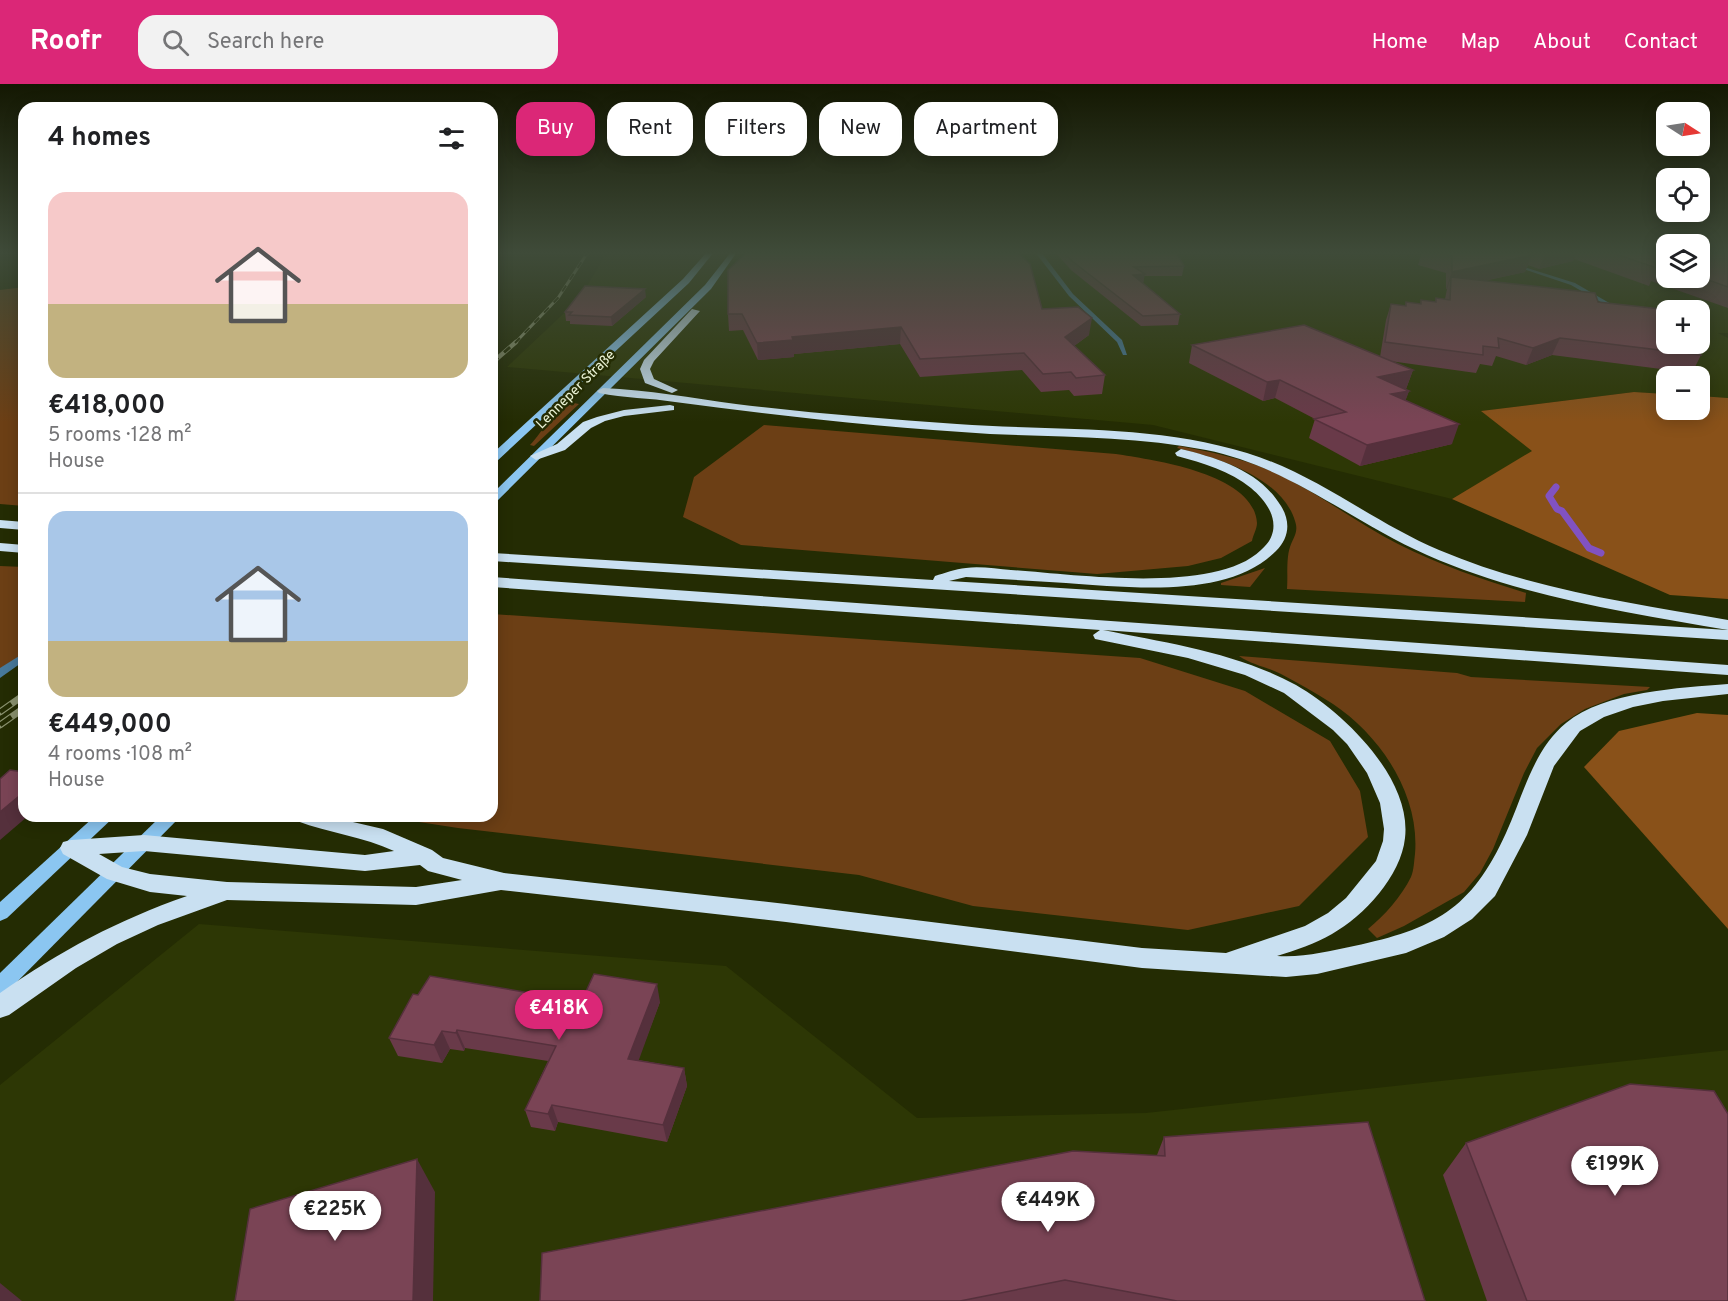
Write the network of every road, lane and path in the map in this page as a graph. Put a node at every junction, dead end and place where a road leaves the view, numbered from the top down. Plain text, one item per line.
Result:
1 (661, 309) edge
2 (692, 309) edge
3 (692, 309) edge
4 (1086, 309) edge
5 (1616, 309) edge
6 (1621, 312) edge
7 (1125, 354) dead end
8 (586, 393) junction
9 (736, 407) junction
10 (670, 408) junction
11 (498, 456) edge
12 (536, 456) junction
13 (498, 494) edge
14 (0, 524) edge
15 (18, 526) edge
16 (0, 547) edge
17 (18, 548) edge
18 (498, 557) edge
19 (498, 582) edge
20 (927, 584) junction
21 (1026, 620) junction
22 (1728, 625) edge
23 (1728, 635) edge
24 (18, 660) edge
25 (1728, 670) edge
26 (0, 674) edge
27 (1728, 688) edge
28 (99, 822) edge
29 (166, 822) edge
30 (321, 822) edge
31 (144, 843) junction
32 (70, 848) junction
33 (424, 856) junction
34 (115, 873) junction
35 (504, 882) junction
36 (226, 891) junction
37 (0, 913) edge
38 (1226, 963) junction
39 (0, 986) edge
40 (0, 1007) edge

1 - 8 main road, Lenneper Straße
2 - 8 main road, Lenneper Straße
3 - 9 highway
4 - 7 street
5 - 6 street
8 - 9 highway
8 - 10 highway
8 - 11 main road, Lenneper Straße
8 - 12 main road, Lenneper Straße
9 - 22 highway
10 - 12 highway
10 - 20 highway
12 - 13 main road, Lenneper Straße
14 - 15 highway
16 - 17 highway
18 - 20 highway
19 - 21 highway
20 - 23 highway
21 - 25 highway
21 - 38 highway
24 - 26 street
27 - 38 highway
28 - 32 main road
29 - 31 main road
30 - 33 highway
31 - 32 highway
31 - 33 highway
31 - 34 main road
32 - 34 highway
32 - 37 main road
33 - 35 highway
34 - 36 highway
34 - 39 main road
35 - 36 highway
35 - 38 highway
36 - 40 highway

